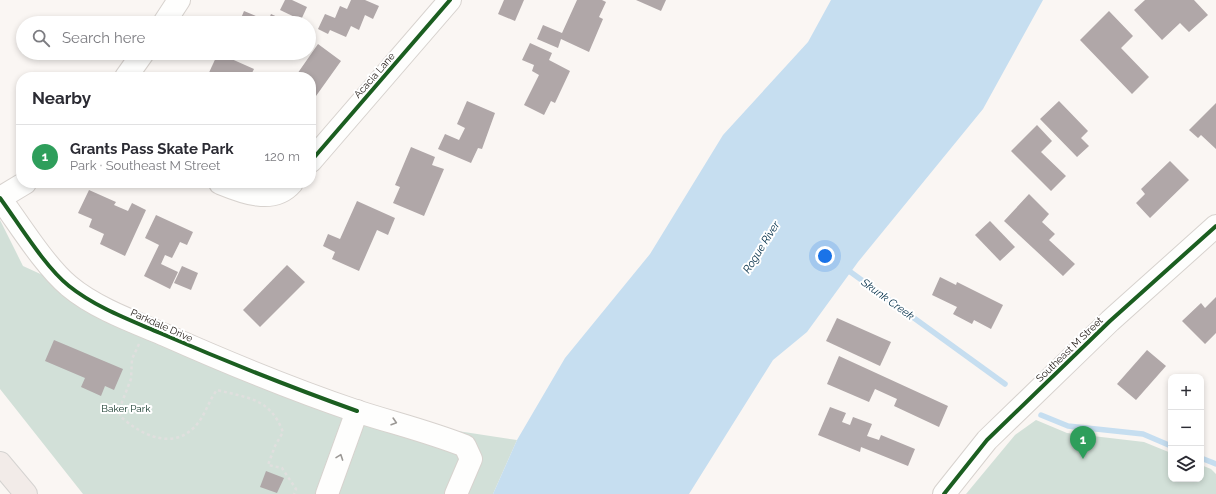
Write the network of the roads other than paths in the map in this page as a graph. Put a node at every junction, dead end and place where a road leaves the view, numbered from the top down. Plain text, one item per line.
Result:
1 (179, 0) edge
2 (450, 0) edge
3 (169, 16) edge
4 (138, 60) edge
5 (130, 72) edge
6 (316, 155) edge
7 (17, 188) edge
8 (232, 188) edge
9 (285, 188) edge
10 (0, 198) edge
11 (1216, 226) edge
12 (357, 411) junction
13 (0, 463) edge
14 (26, 494) edge
15 (327, 494) edge
16 (456, 494) edge
17 (944, 494) edge

1 - 3 street
2 - 6 street, Acacia Lane
4 - 5 street
7 - 10 street
8 - 9 street
10 - 12 street, Parkdale Drive
11 - 17 street, Southeast M Street
15 -> 12 street
12 -> 16 street, Parkdale Drive
13 - 14 highway

